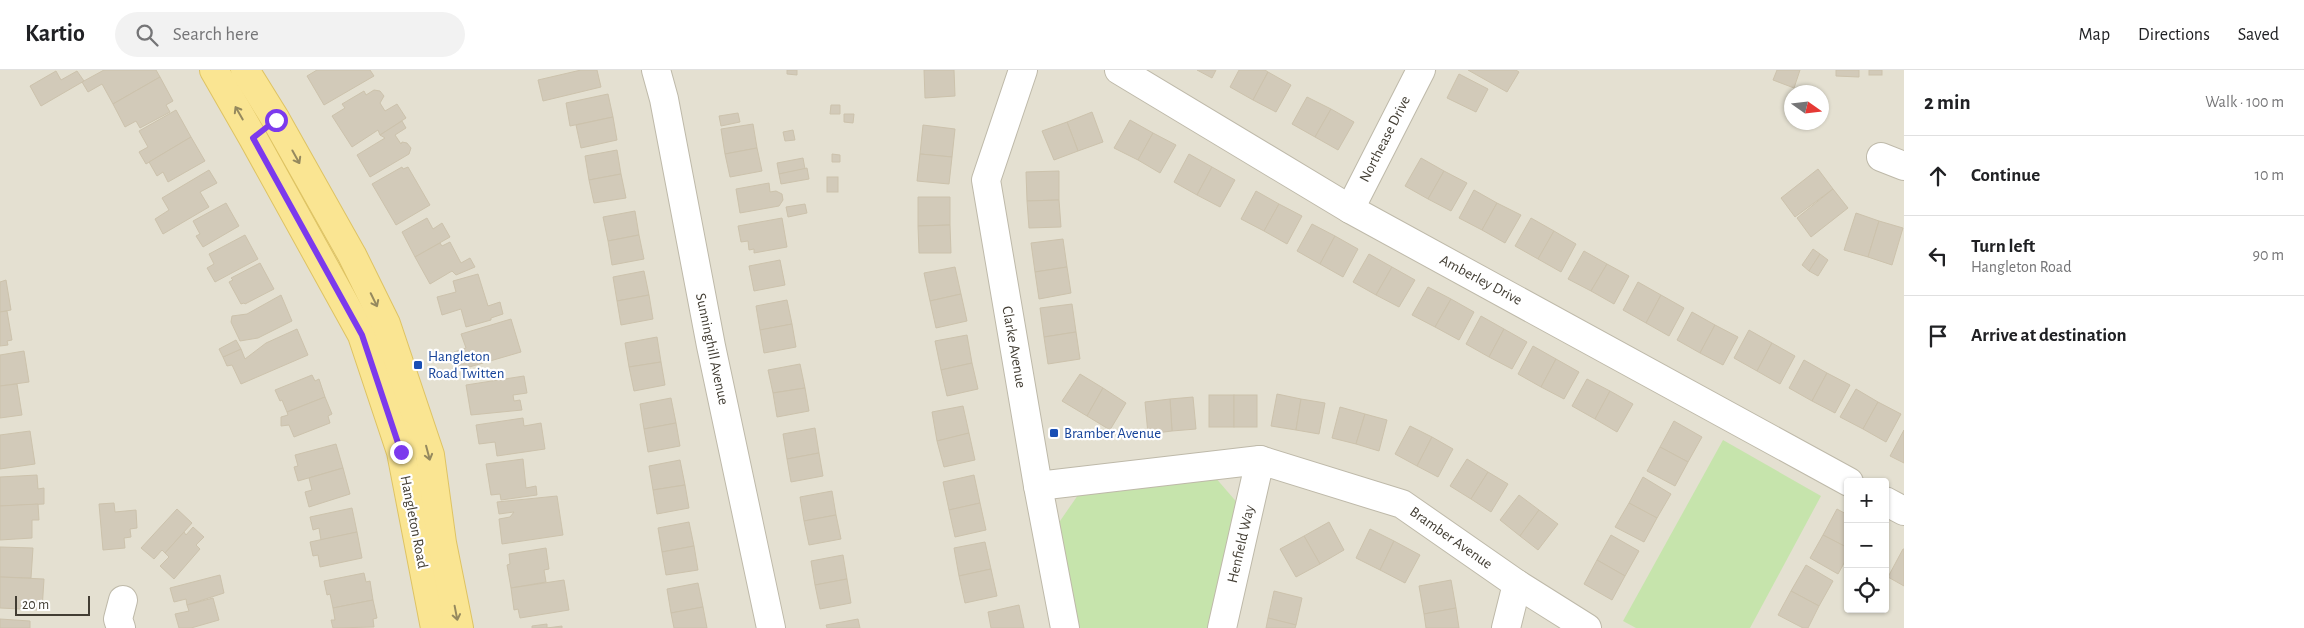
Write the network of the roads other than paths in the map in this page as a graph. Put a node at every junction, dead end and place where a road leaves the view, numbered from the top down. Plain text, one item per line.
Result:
1 (214, 70) edge
2 (245, 70) edge
3 (656, 70) edge
4 (1023, 70) edge
5 (1119, 70) edge
6 (1421, 70) edge
7 (276, 120) junction
8 (253, 138) junction
9 (1350, 209) junction
10 (1260, 460) junction
11 (1844, 479) edge
12 (1038, 486) junction
13 (1889, 503) edge
14 (1904, 511) edge
15 (431, 545) junction
16 (1517, 584) junction
17 (122, 600) dead end
18 (121, 628) edge
19 (435, 628) edge
20 (459, 628) edge
21 (771, 628) edge
22 (1065, 628) edge
23 (1222, 628) edge
24 (1506, 628) edge
25 (1587, 628) edge

8 -> 1 main road, Hangleton Road
2 - 7 main road, Hangleton Road
3 - 21 street, Sunninghill Avenue
4 - 12 street, Clarke Avenue
5 - 9 street, Amberley Drive
6 - 9 street, Northease Drive
7 - 8 main road
7 -> 15 main road, Hangleton Road
8 - 15 main road, Hangleton Road
9 - 11 street, Amberley Drive
10 - 12 street, Bramber Avenue
10 - 16 street, Bramber Avenue
10 - 23 street, Henfield Way
12 - 22 street, Clarke Avenue
13 - 14 street
15 - 19 main road, Hangleton Road
15 -> 20 main road, Hangleton Road
16 - 24 street
16 - 25 street, Bramber Avenue
17 - 18 street

